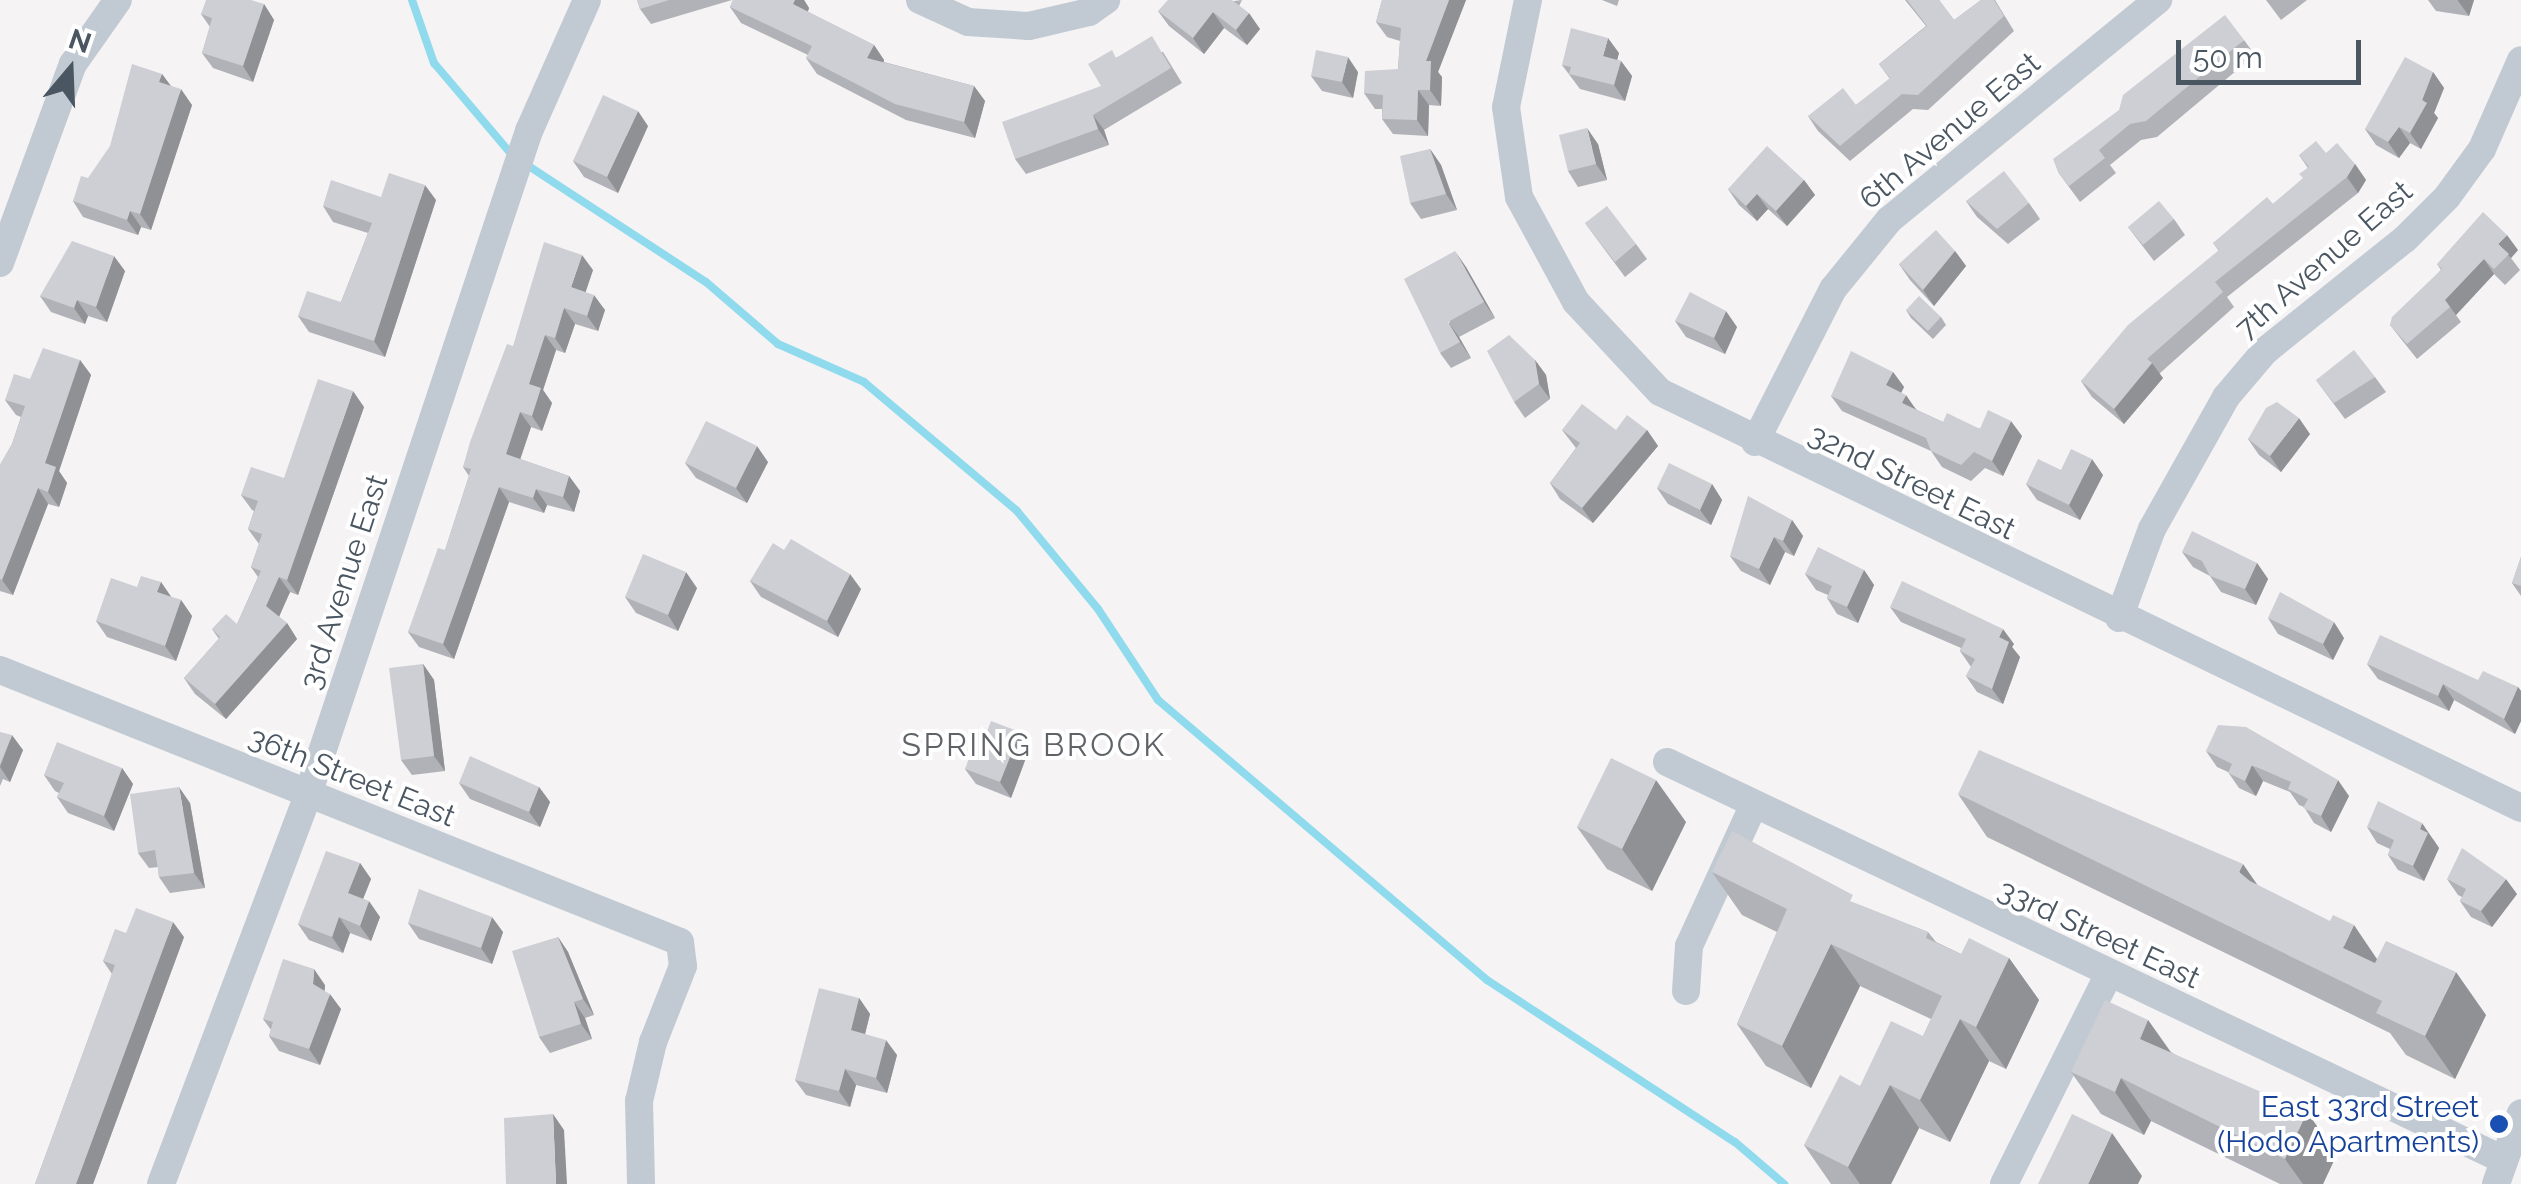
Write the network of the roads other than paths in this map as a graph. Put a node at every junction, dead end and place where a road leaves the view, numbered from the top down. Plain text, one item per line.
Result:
1 (118, 0) edge
2 (586, 0) edge
3 (920, 0) edge
4 (2158, 0) edge
5 (1098, 6) edge
6 (1525, 10) edge
7 (2521, 60) edge
8 (0, 263) edge
9 (1755, 442) junction
10 (2118, 618) junction
11 (0, 670) edge
12 (1667, 762) dead end
13 (308, 794) junction
14 (1753, 806) junction
15 (2521, 808) edge
16 (2107, 977) junction
17 (1686, 991) dead end
18 (2521, 1112) edge
19 (2500, 1172) edge
20 (161, 1184) edge
21 (641, 1184) edge
22 (2004, 1184) edge

1 - 8 street
2 - 13 street, 3rd Avenue East
3 - 5 street
4 - 9 street, 6th Avenue East
6 - 9 street, 32nd Street East
7 - 10 street, 7th Avenue East
9 - 10 street, 32nd Street East
10 - 15 street, 32nd Street East
11 - 13 street, 36th Street East
12 - 14 street, 33rd Street East
13 - 20 street, 3rd Avenue East
13 - 21 street, 36th Street East
14 - 16 street, 33rd Street East
14 - 17 street
16 - 19 street, 33rd Street East
16 - 22 street
18 - 19 street

